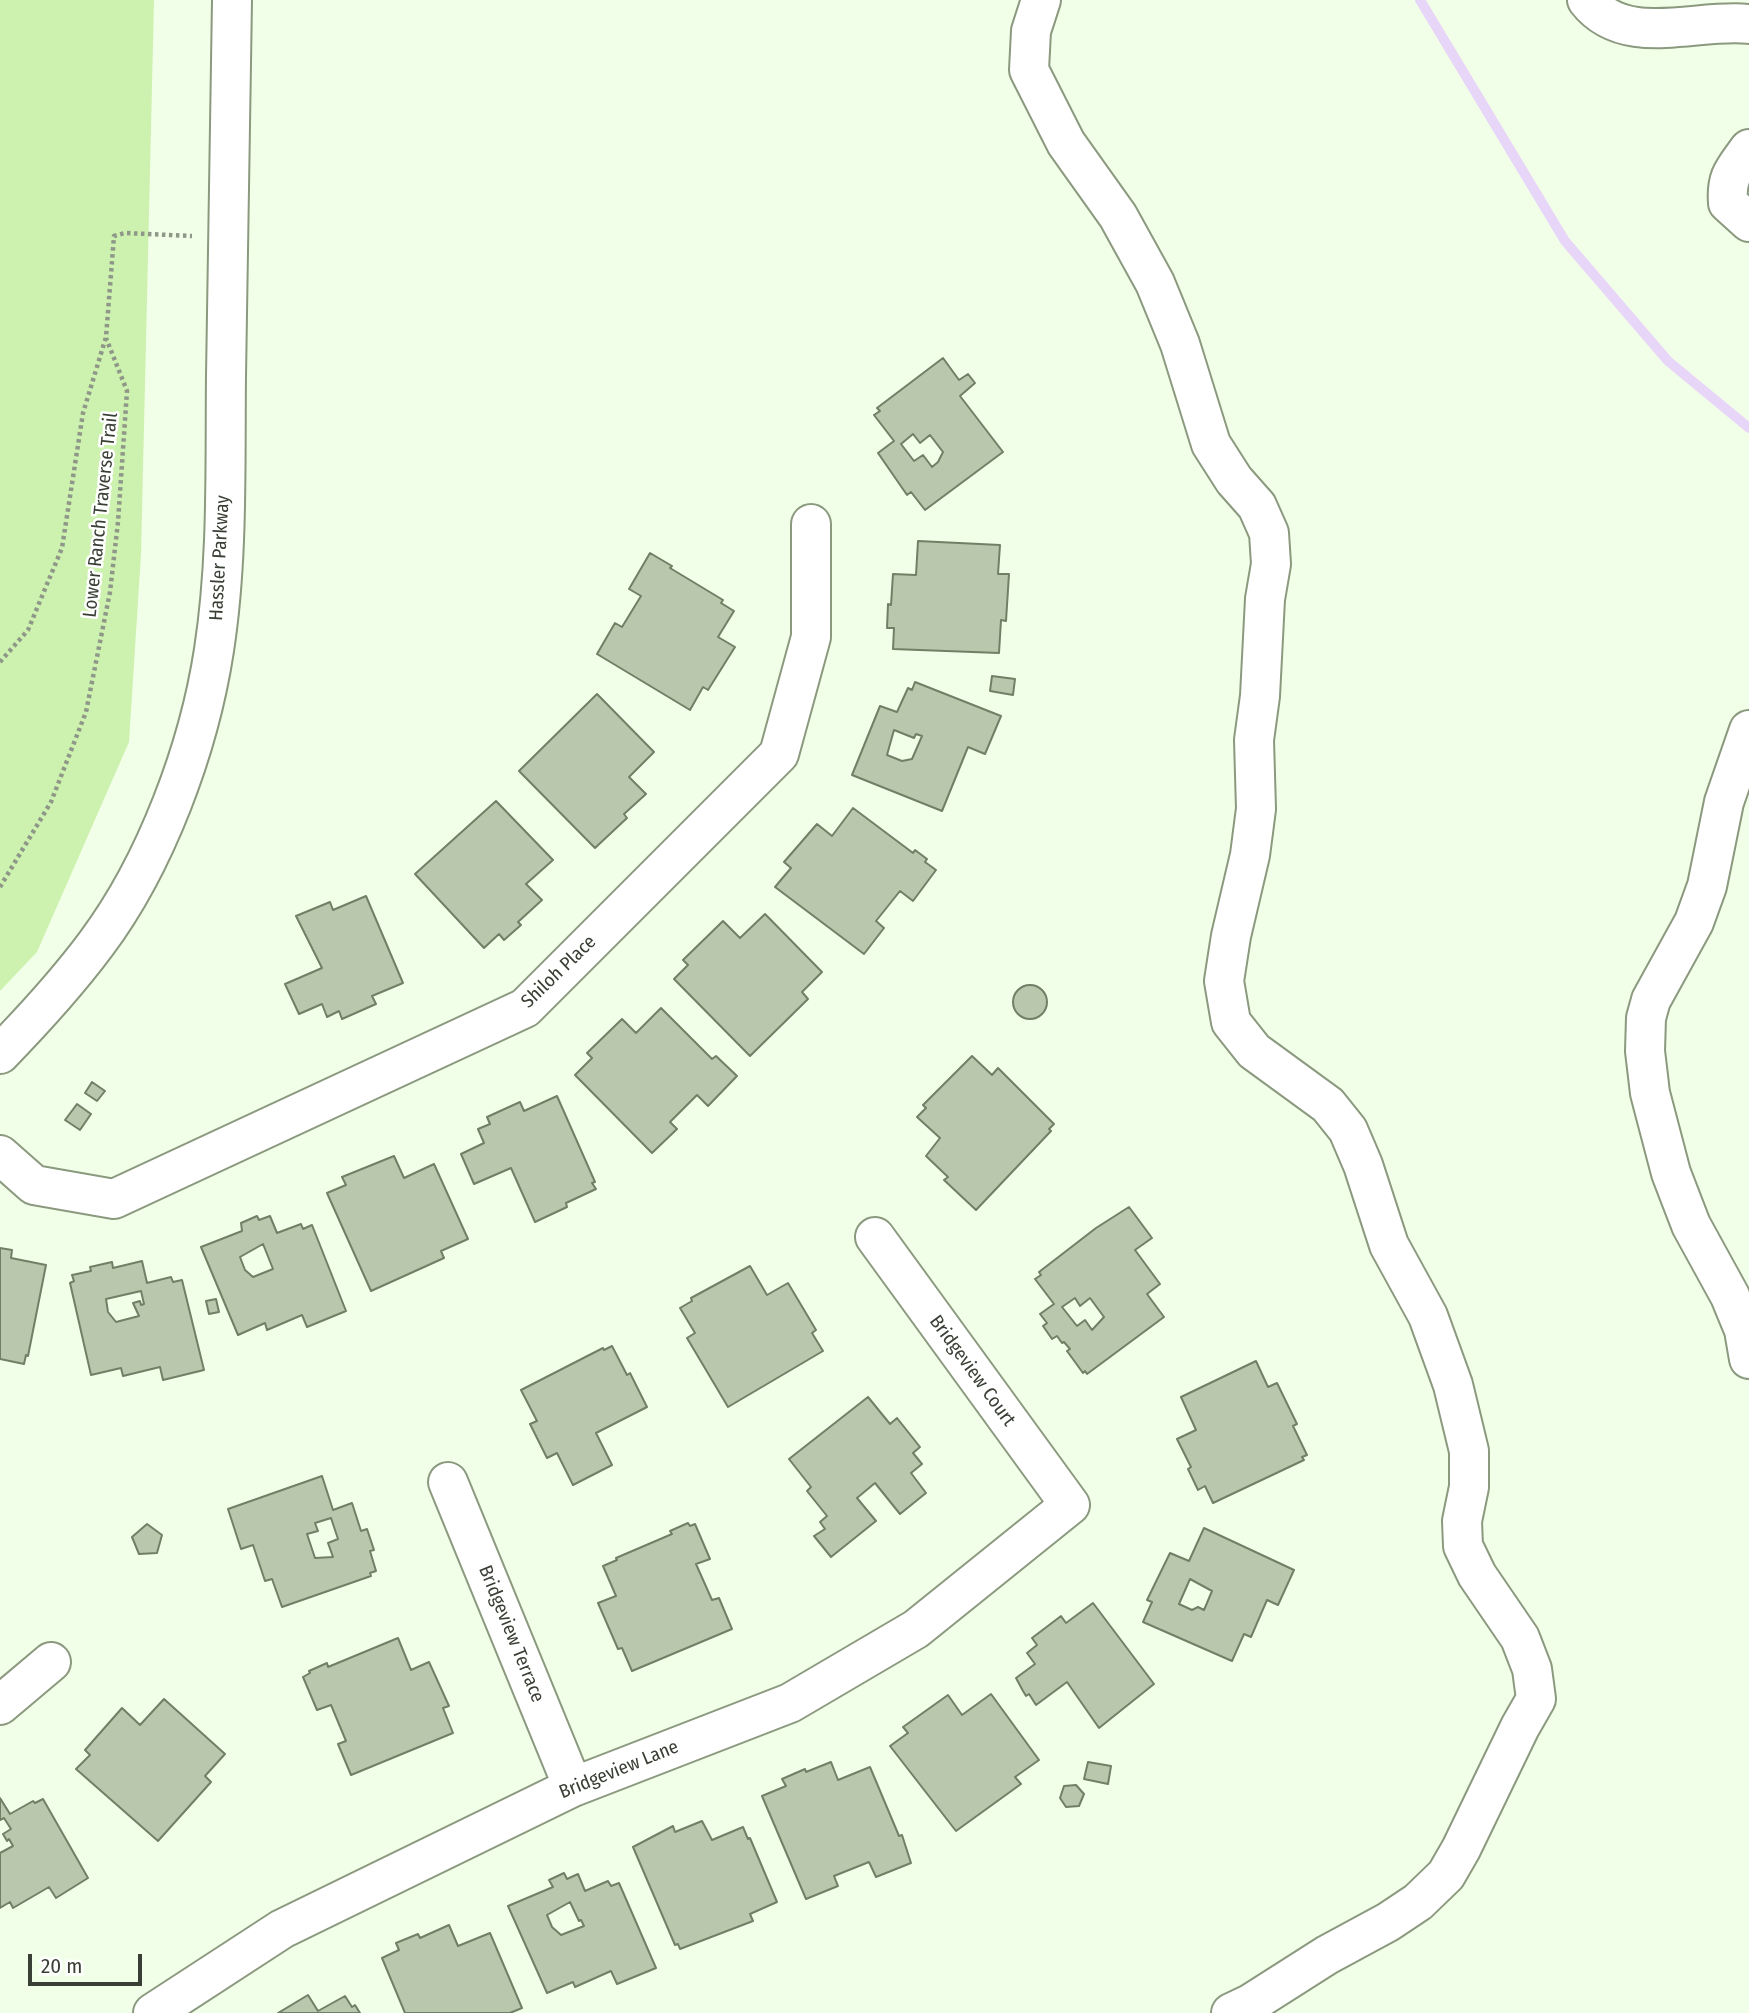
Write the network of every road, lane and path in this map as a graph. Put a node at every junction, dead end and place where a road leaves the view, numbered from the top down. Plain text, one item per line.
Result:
1 (232, 0) edge
2 (1041, 0) edge
3 (1587, 0) edge
4 (1749, 24) edge
5 (1749, 149) edge
6 (1749, 222) edge
7 (228, 238) junction
8 (106, 337) junction
9 (811, 524) dead end
10 (0, 662) edge
11 (1749, 730) edge
12 (0, 887) edge
13 (0, 1054) edge
14 (0, 1155) edge
15 (875, 1237) dead end
16 (1749, 1359) edge
17 (448, 1482) dead end
18 (1070, 1505) joint
19 (51, 1662) dead end
20 (0, 1705) edge
21 (573, 1787) junction
22 (153, 2013) edge
23 (1231, 2013) edge

1 - 7 street, Hassler Parkway
2 - 23 street
3 - 4 street
5 - 6 street
7 - 8 path
7 - 13 street, Hassler Parkway
8 - 10 path
8 - 12 path, Lower Ranch Traverse Trail
9 - 14 street, Shiloh Place
11 - 16 street
15 - 18 street, Bridgeview Court
17 - 21 street, Bridgeview Terrace
18 - 21 street, Bridgeview Lane
19 - 20 street
21 - 22 street, Bridgeview Lane

